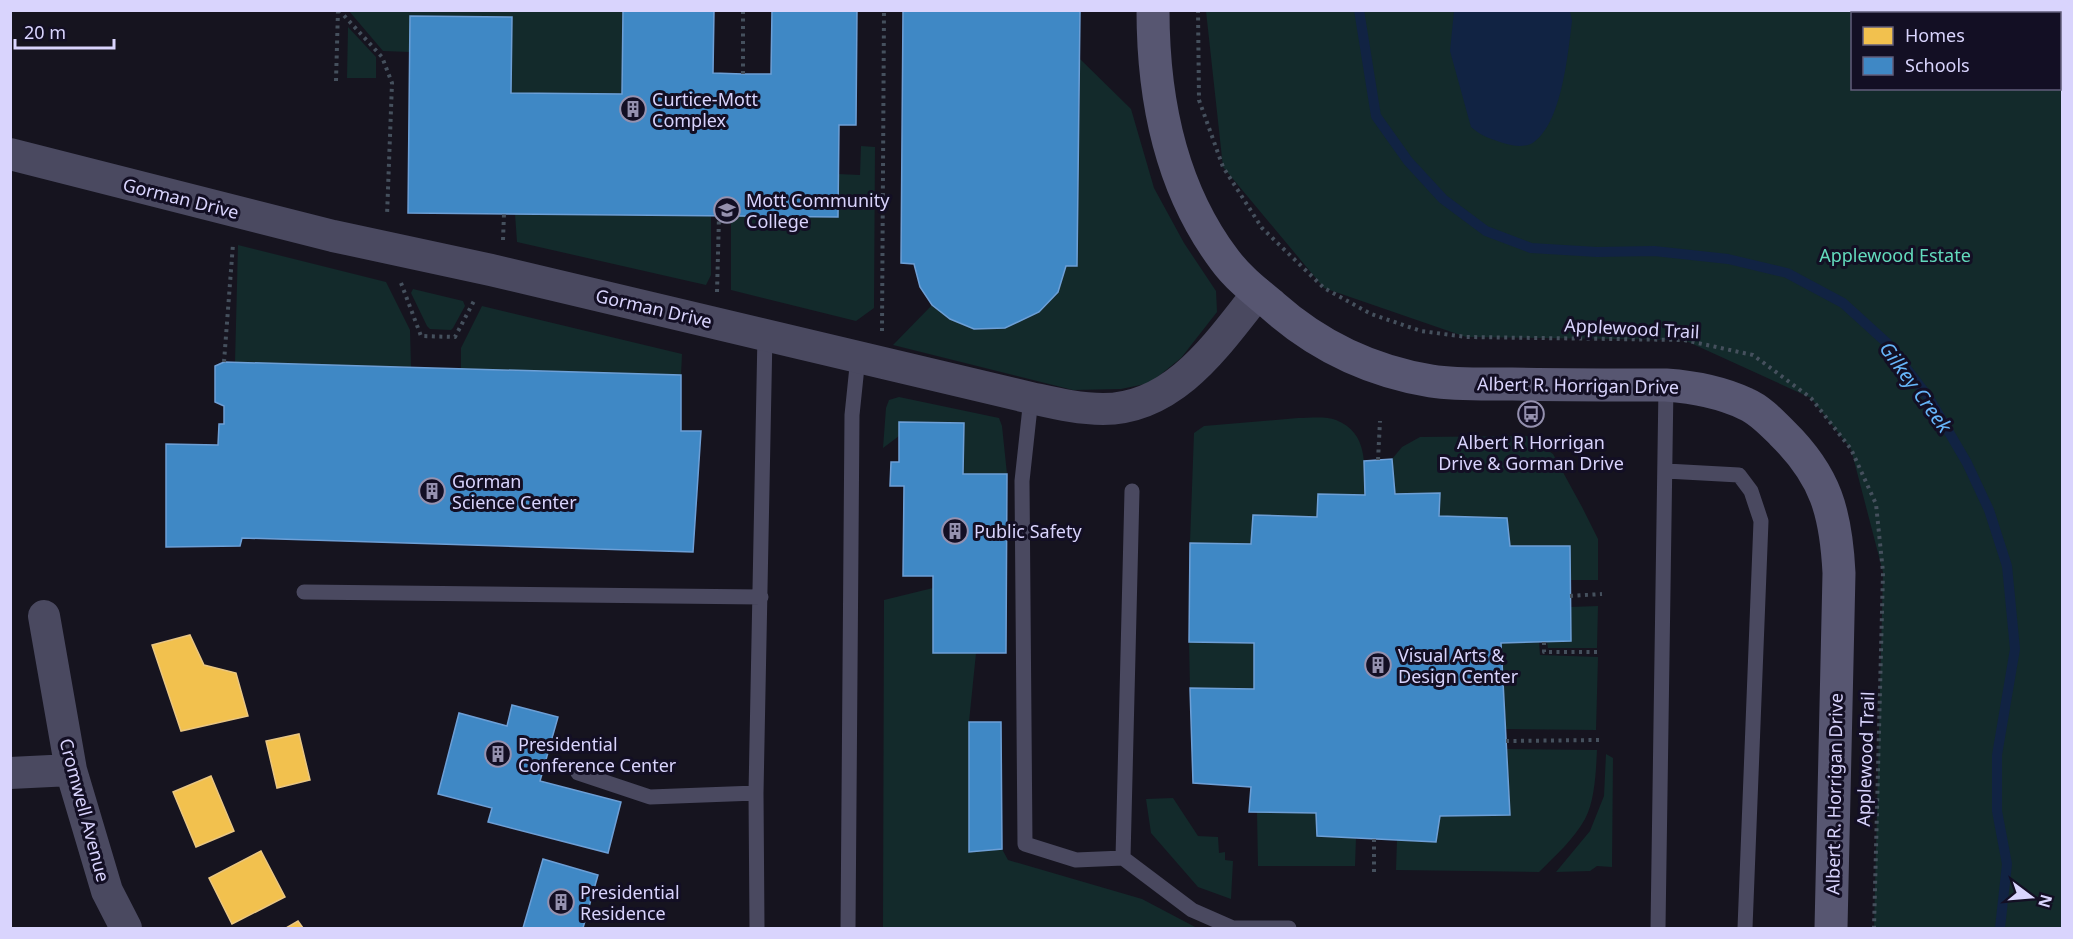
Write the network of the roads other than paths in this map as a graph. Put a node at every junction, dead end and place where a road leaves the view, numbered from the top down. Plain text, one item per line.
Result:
1 (1153, 10) edge
2 (10, 154) edge
3 (1258, 293) junction
4 (765, 334) junction
5 (858, 357) junction
6 (1666, 385) junction
7 (1031, 398) junction
8 (1666, 471) junction
9 (1132, 491) dead end
10 (304, 592) dead end
11 (761, 597) junction
12 (44, 616) dead end
13 (71, 770) junction
14 (10, 773) edge
15 (578, 773) dead end
16 (756, 793) junction
17 (1123, 858) junction
18 (126, 928) edge
19 (757, 928) edge
20 (848, 928) edge
21 (1289, 928) edge
22 (1658, 928) edge
23 (1745, 928) edge
24 (1831, 928) edge

1 - 3 street, Albert R. Horrigan Drive
2 - 4 street, Gorman Drive
3 - 6 street, Albert R. Horrigan Drive
3 - 7 street, Gorman Drive
4 - 5 street, Gorman Drive
4 - 11 lane
5 - 7 street, Gorman Drive
5 - 20 lane
6 - 8 lane
6 - 24 street, Albert R. Horrigan Drive
7 - 17 lane
8 - 22 lane
8 - 23 lane
9 - 17 lane
10 - 11 lane
11 - 16 lane
12 - 13 street, Cromwell Avenue
13 - 14 street
13 - 18 street, Cromwell Avenue
15 - 16 lane
16 - 19 lane
17 - 21 lane

